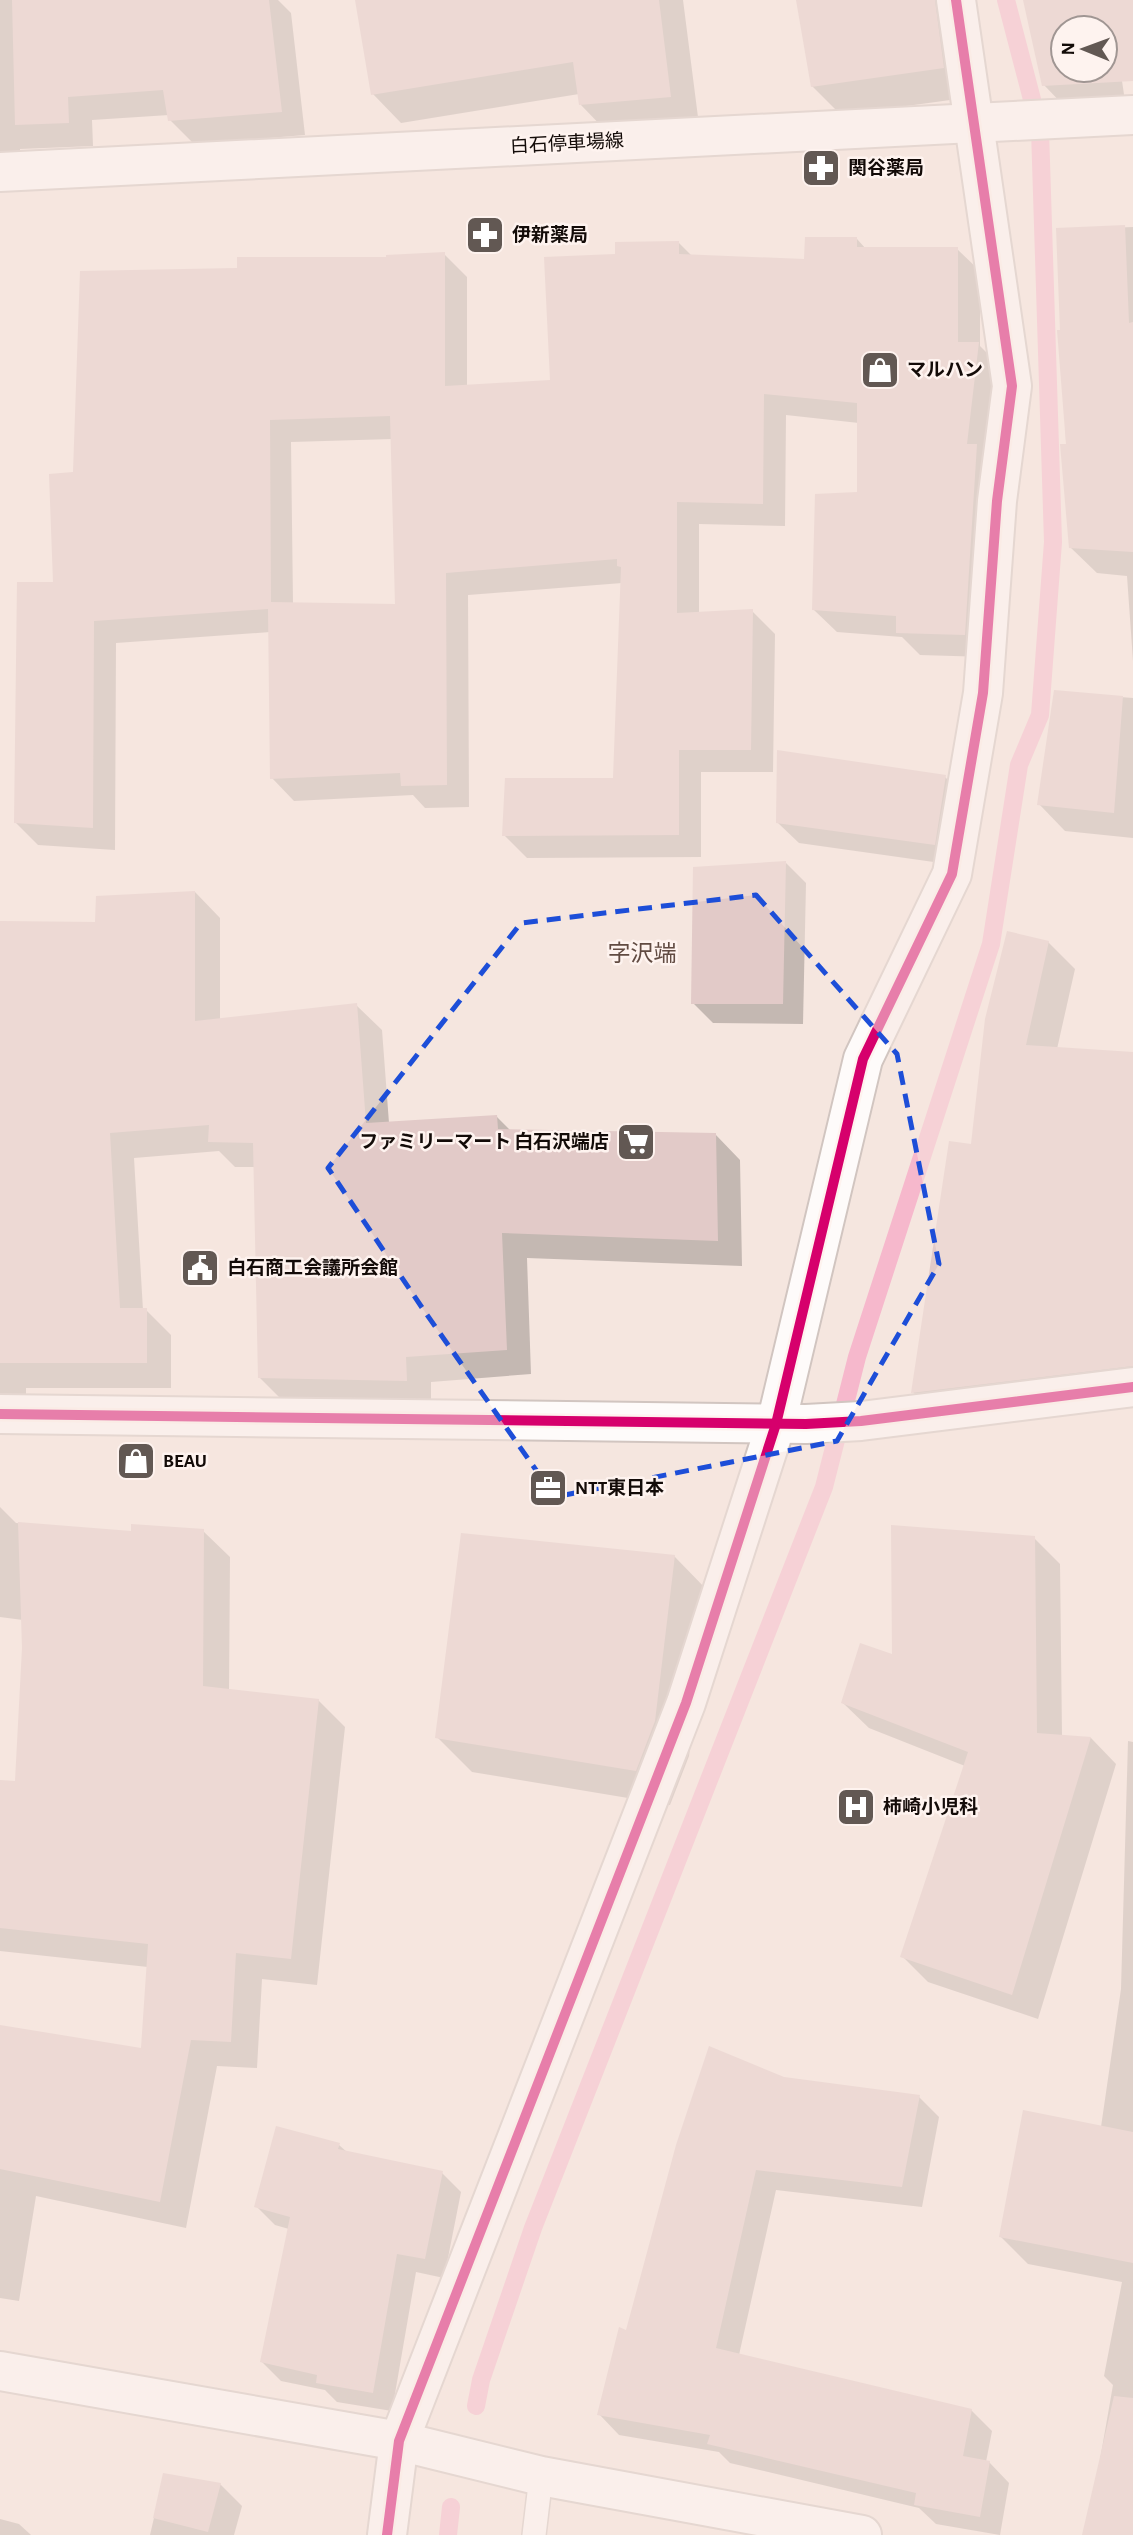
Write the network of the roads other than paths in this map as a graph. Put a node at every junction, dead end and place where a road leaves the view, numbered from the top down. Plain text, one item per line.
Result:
1 (956, 0) edge
2 (1133, 115) edge
3 (984, 123) junction
4 (0, 172) edge
5 (1133, 1387) edge
6 (0, 1414) edge
7 (791, 1424) junction
8 (0, 2371) edge
9 (399, 2441) junction
10 (541, 2476) junction
11 (387, 2535) edge
12 (534, 2535) edge
13 (862, 2535) edge

1 - 3 street
2 - 3 street, 白石停車場線
3 - 4 street, 白石停車場線
3 - 7 street
5 - 7 street
6 - 7 street
7 - 9 street
8 - 9 street
9 - 10 street
9 - 11 street
10 - 12 lane
10 - 13 street

